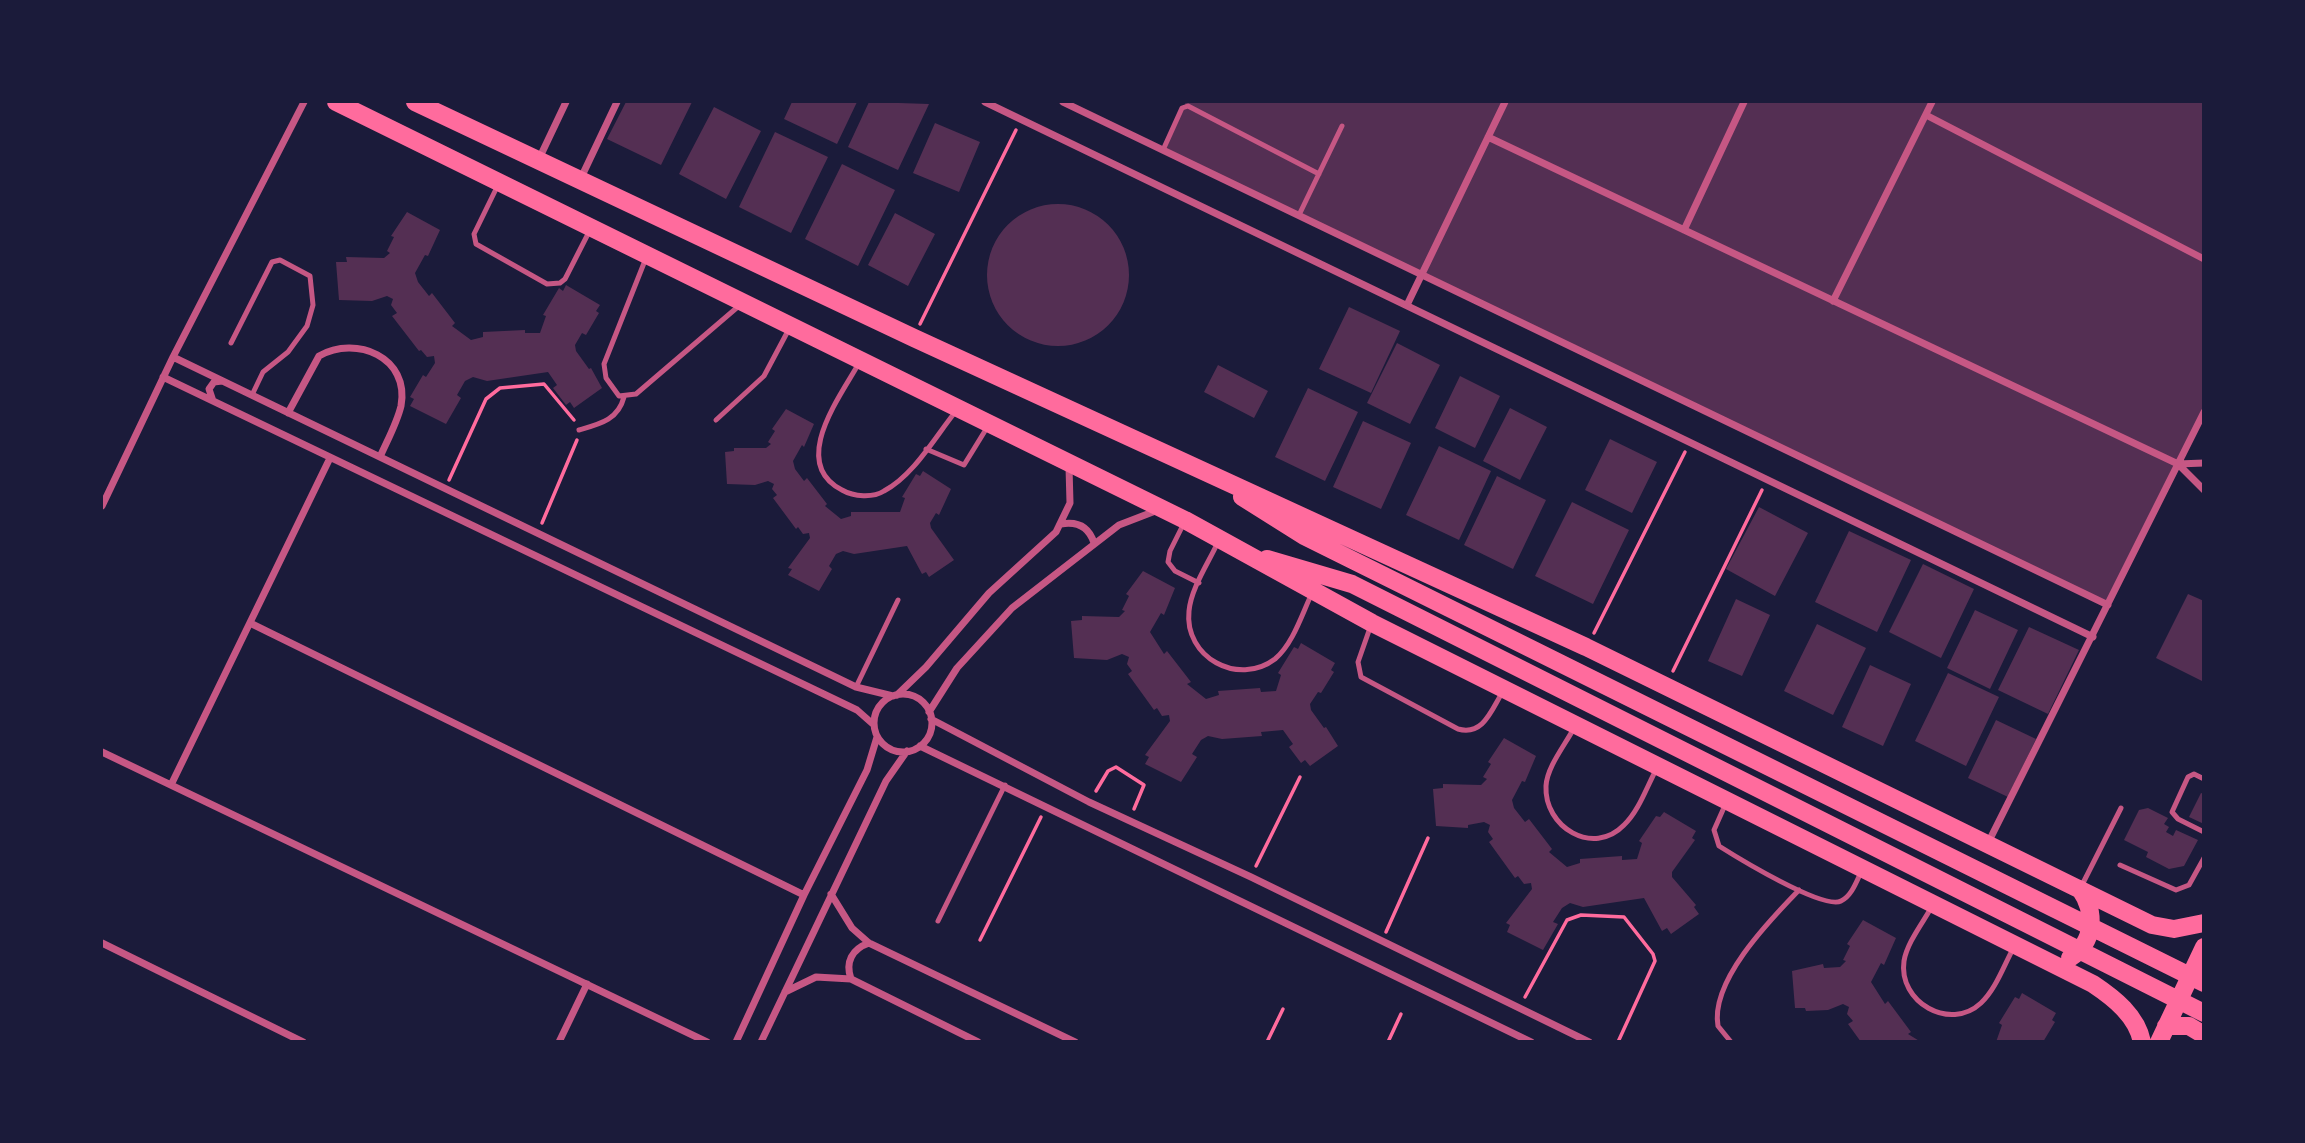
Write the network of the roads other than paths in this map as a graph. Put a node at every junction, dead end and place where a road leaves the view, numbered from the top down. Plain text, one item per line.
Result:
1 (304, 102) edge
2 (336, 102) edge
3 (415, 102) edge
4 (566, 102) edge
5 (617, 102) edge
6 (985, 102) edge
7 (1063, 102) edge
8 (1505, 102) edge
9 (1744, 102) edge
10 (1932, 102) edge
11 (1926, 115) junction
12 (1342, 126) dead end
13 (1488, 137) junction
14 (1163, 150) junction
15 (538, 160) junction
16 (1318, 174) junction
17 (580, 181) junction
18 (499, 182) junction
19 (1299, 215) junction
20 (591, 228) junction
21 (1684, 230) junction
22 (648, 255) junction
23 (2203, 259) edge
24 (1422, 274) junction
25 (1833, 300) junction
26 (743, 302) junction
27 (1407, 305) junction
28 (790, 326) junction
29 (230, 343) dead end
30 (173, 357) junction
31 (861, 361) junction
32 (163, 377) junction
33 (223, 382) junction
34 (251, 395) junction
35 (624, 397) junction
36 (214, 401) junction
37 (958, 409) junction
38 (2203, 412) edge
39 (288, 413) junction
40 (716, 420) dead end
41 (989, 424) junction
42 (579, 430) road end
43 (926, 449) junction
44 (380, 457) junction
45 (330, 458) junction
46 (1068, 463) junction
47 (2203, 463) edge
48 (2178, 464) junction
49 (1212, 475) junction
50 (2203, 490) edge
51 (102, 506) edge
52 (1161, 509) junction
53 (1185, 520) junction
54 (1061, 524) junction
55 (1220, 539) junction
56 (1094, 543) junction
57 (1254, 556) junction
58 (1199, 583) junction
59 (1312, 591) junction
60 (898, 600) dead end
61 (2108, 605) junction
62 (1372, 622) junction
63 (250, 624) junction
64 (2093, 636) junction
65 (856, 687) junction
66 (1505, 689) junction
67 (895, 695) junction
68 (930, 715) junction
69 (874, 725) junction
70 (1576, 725) junction
71 (877, 737) junction
72 (920, 746) junction
73 (907, 751) junction
74 (102, 752) edge
75 (1658, 766) junction
76 (2203, 779) edge
77 (171, 785) junction
78 (1005, 785) junction
79 (1728, 800) junction
80 (2121, 808) dead end
81 (2203, 832) edge
82 (1988, 843) junction
83 (2203, 858) edge
84 (2120, 865) dead end
85 (1863, 870) junction
86 (2080, 889) junction
87 (1798, 890) junction
88 (831, 894) junction
89 (804, 895) junction
90 (1932, 905) junction
91 (938, 921) dead end
92 (2203, 923) edge
93 (102, 943) edge
94 (869, 943) junction
95 (2014, 946) junction
96 (2203, 949) edge
97 (2054, 966) junction
98 (851, 979) junction
99 (2203, 983) edge
100 (587, 984) junction
101 (785, 992) junction
102 (2203, 1013) edge
103 (2162, 1034) edge
104 (2203, 1035) edge
105 (303, 1041) edge
106 (559, 1041) edge
107 (707, 1041) edge
108 (736, 1041) edge
109 (761, 1041) edge
110 (978, 1041) edge
111 (1075, 1041) edge
112 (1531, 1041) edge
113 (1589, 1041) edge
114 (1731, 1041) edge
115 (2142, 1041) edge

1 - 30 street
2 - 18 main road
3 - 15 main road
4 - 15 street
5 - 17 street
6 - 27 street
7 - 14 street
8 - 13 street
9 - 21 street
10 - 11 street
11 - 23 street
11 - 25 street
12 - 16 lane
13 - 21 street
13 - 24 street
14 - 16 lane
14 - 19 street
15 - 17 main road
16 - 19 lane
17 - 49 main road
18 - 20 main road
18 - 20 lane
19 - 24 street
20 - 22 main road
21 - 25 street
22 - 26 main road
22 - 35 lane
24 - 27 street
24 - 61 street
25 - 48 street
26 - 28 main road
26 - 35 lane
27 - 64 street
28 - 31 main road
28 - 40 lane
29 - 34 lane
30 - 32 street
30 - 33 street
31 - 37 main road
31 - 43 lane
32 - 36 street
32 - 51 street
33 - 34 street
33 - 36 street
34 - 39 street
35 - 42 lane
36 - 45 street
37 - 41 main road
37 - 43 lane
38 - 48 street
39 - 44 street
39 - 44 street
41 - 43 lane
41 - 46 main road
44 - 65 street
45 - 63 street
45 - 69 street
46 - 52 main road
46 - 54 street
47 - 48 street
48 - 50 street
48 - 61 street
49 - 82 main road
49 - 99 main road
52 - 53 main road
52 - 56 street
53 - 55 main road
53 - 58 lane
54 - 56 street
54 - 67 street
55 - 57 main road
55 - 58 lane
56 - 68 street
57 - 59 main road
57 - 102 main road
58 - 59 lane
59 - 62 main road
60 - 65 lane
61 - 64 street
62 - 66 main road
62 - 66 lane
63 - 77 street
63 - 89 street
64 - 82 street
65 - 67 street
66 - 70 main road
67 - 68 street
67 - 69 street
68 - 72 street
68 - 113 street
69 - 71 street
70 - 75 main road
70 - 75 lane
71 - 73 street
71 - 89 street
72 - 73 street
72 - 78 street
73 - 88 street
74 - 77 street
75 - 79 main road
76 - 81 lane
77 - 100 street
78 - 91 lane
78 - 112 street
79 - 85 main road
79 - 87 lane
80 - 86 lane
82 - 86 main road
83 - 84 lane
85 - 87 lane
85 - 90 main road
86 - 92 main road
86 - 97 main road
87 - 114 lane
88 - 94 street
88 - 101 street
89 - 108 street
90 - 95 main road
90 - 95 lane
93 - 105 street
94 - 98 street
94 - 111 street
95 - 97 main road
96 - 103 main road
97 - 115 main road
98 - 101 street
98 - 110 street
100 - 106 street
100 - 107 street
101 - 109 street
103 - 104 main road

